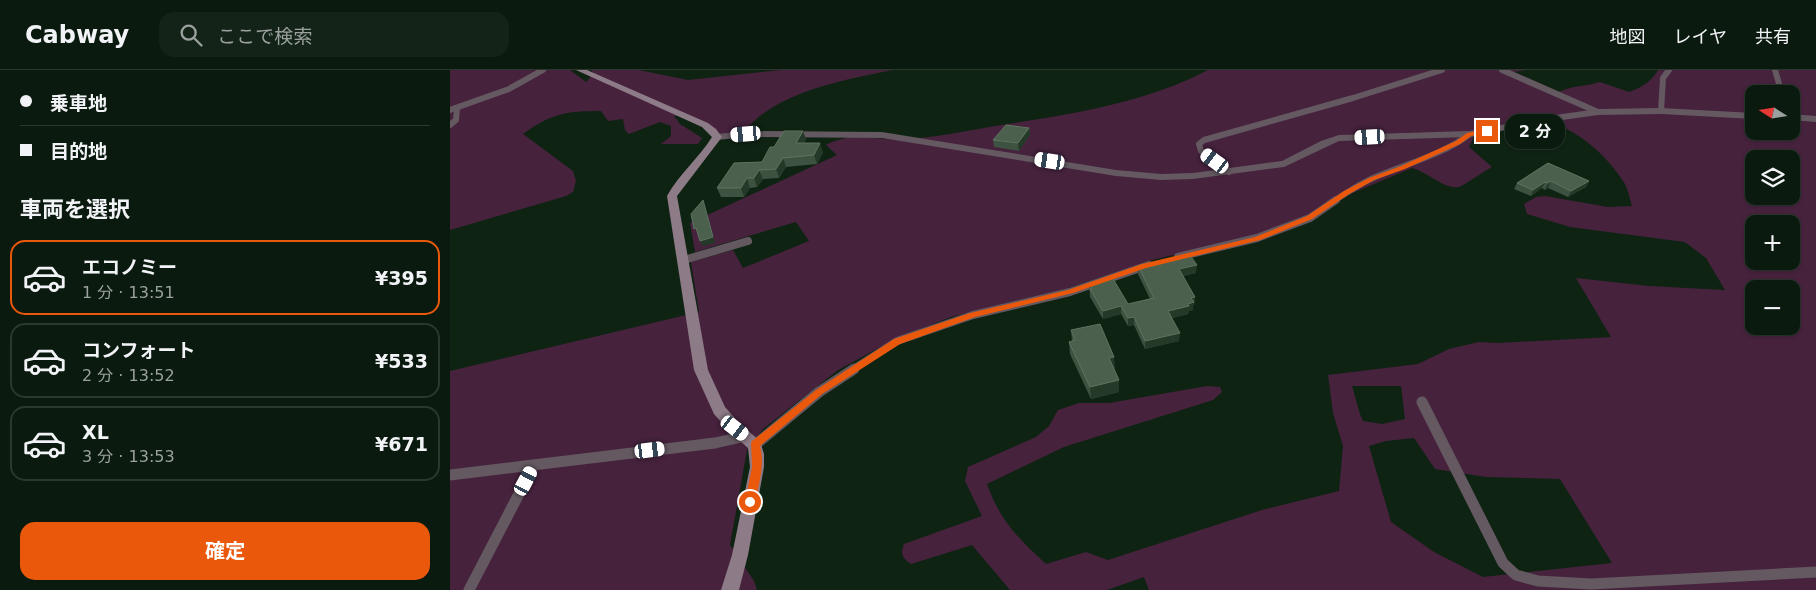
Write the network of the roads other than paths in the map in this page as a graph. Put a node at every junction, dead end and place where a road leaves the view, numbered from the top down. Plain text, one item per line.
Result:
1 (543, 70) edge
2 (580, 70) edge
3 (1442, 70) edge
4 (1502, 70) edge
5 (1669, 70) edge
6 (1775, 70) edge
7 (1779, 85) edge
8 (453, 109) edge
9 (1661, 111) junction
10 (1598, 112) junction
11 (1745, 116) edge
12 (1800, 118) edge
13 (1816, 119) edge
14 (450, 125) edge
15 (1470, 134) junction
16 (717, 137) junction
17 (1229, 172) junction
18 (748, 241) dead end
19 (684, 260) junction
20 (1422, 402) dead end
21 (750, 441) junction
22 (534, 465) junction
23 (450, 475) edge
24 (1816, 572) edge
25 (1672, 585) edge
26 (469, 590) edge
27 (730, 590) edge

1 - 8 lane
2 - 16 street
3 - 17 lane
4 - 10 lane
5 - 9 lane
6 - 7 lane
8 - 14 lane
9 - 10 street
9 - 11 street
10 - 15 street
12 - 13 street
15 - 17 street
15 - 21 lane
16 - 17 street
16 - 19 street
18 - 19 lane
19 - 21 street
20 - 25 lane
21 - 22 lane
21 - 27 street
22 - 23 lane
22 - 26 lane
24 - 25 lane

